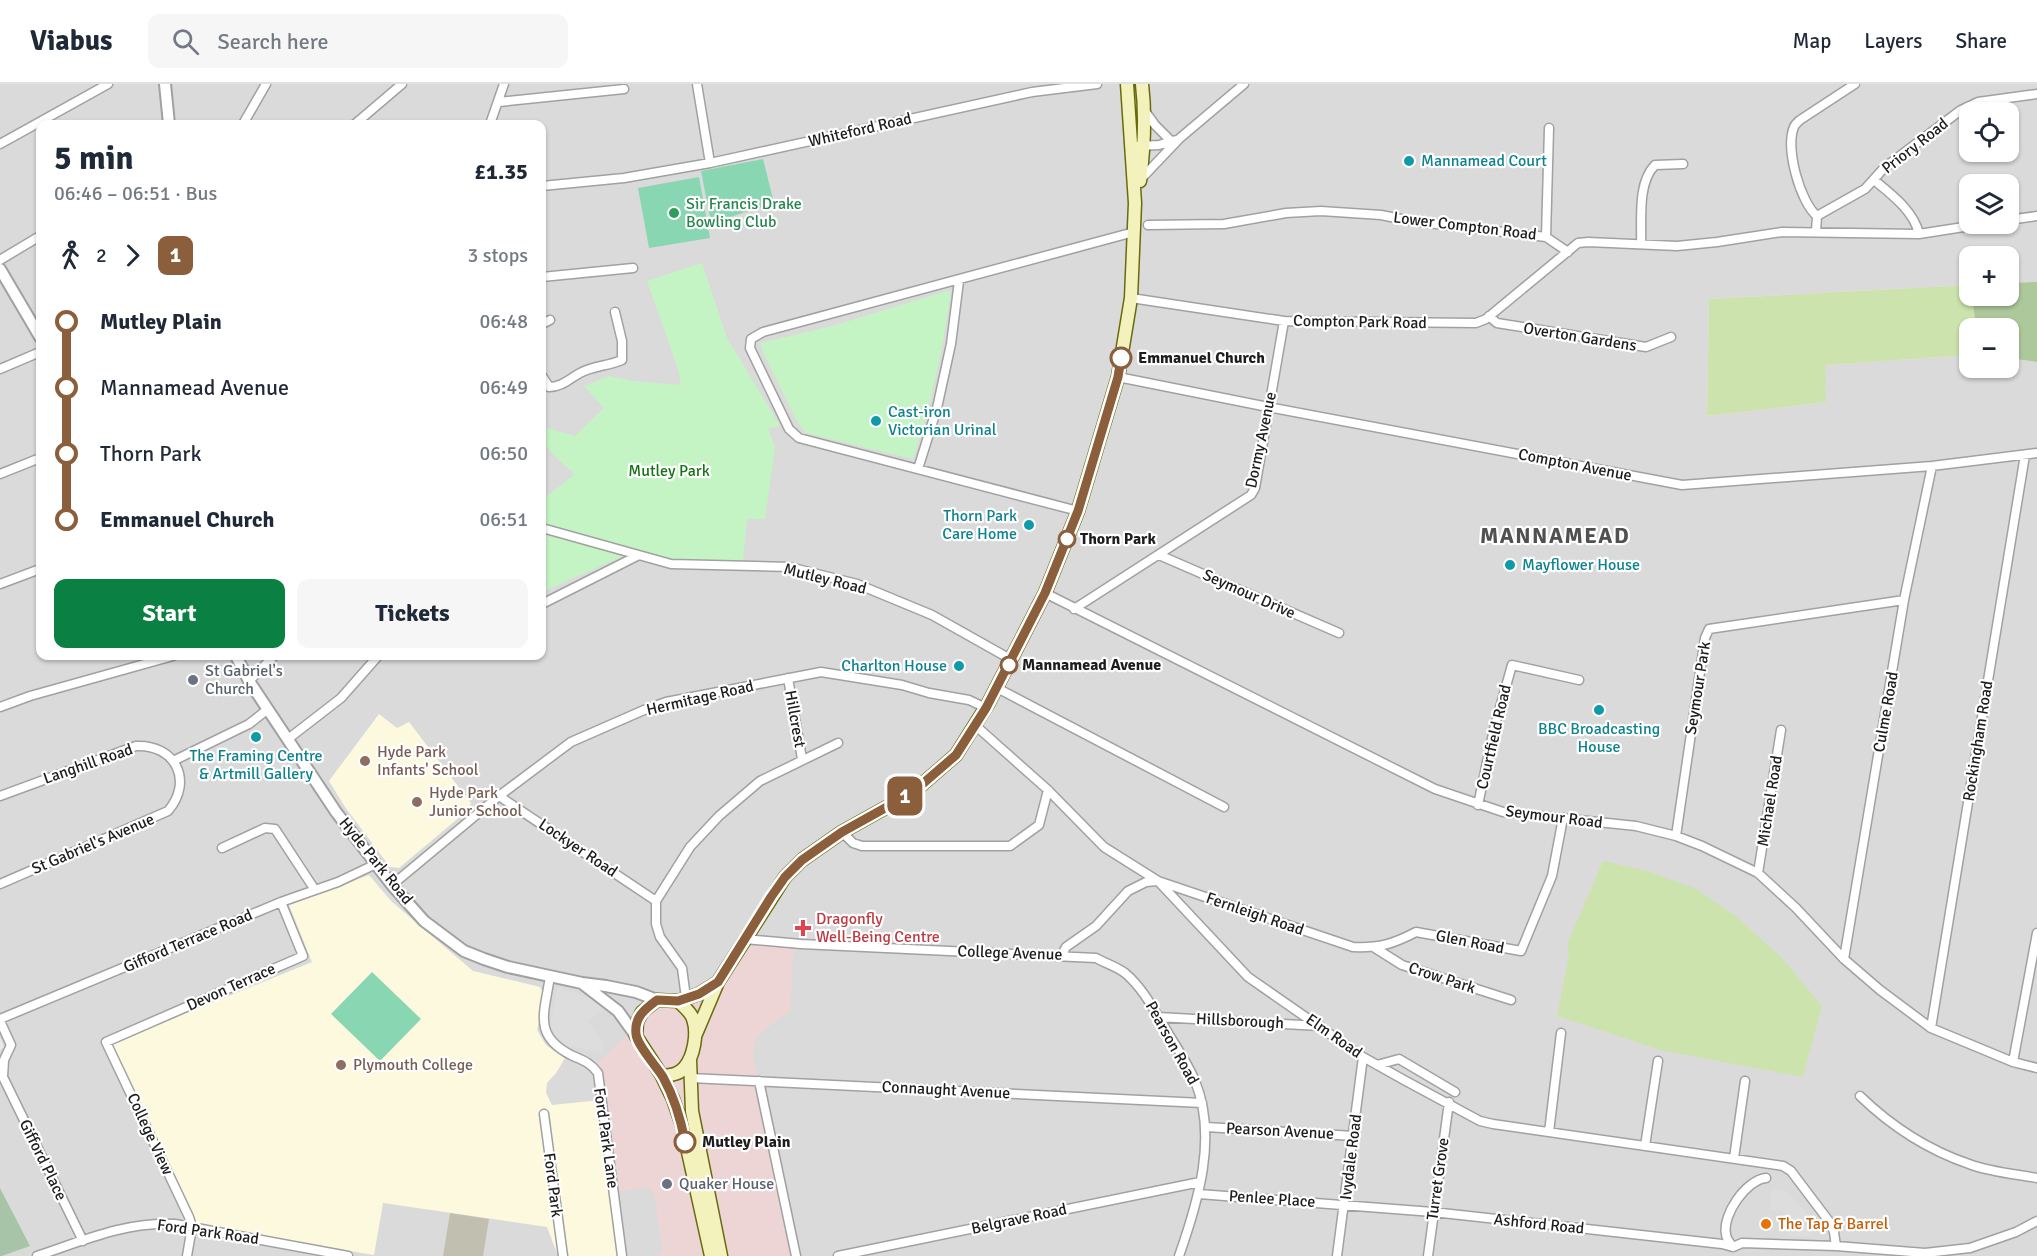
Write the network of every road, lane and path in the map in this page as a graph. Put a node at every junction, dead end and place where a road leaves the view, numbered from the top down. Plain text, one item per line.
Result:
1 (108, 84) edge
2 (165, 84) edge
3 (266, 84) edge
4 (402, 84) edge
5 (504, 84) edge
6 (698, 84) edge
7 (1097, 84) edge
8 (1128, 84) edge
9 (1142, 84) edge
10 (1244, 84) edge
11 (1855, 84) edge
12 (1031, 88) edge
13 (624, 90) dead end
14 (2037, 94) edge
15 (499, 102) junction
16 (1145, 111) junction
17 (43, 120) edge
18 (170, 120) edge
19 (245, 120) edge
20 (360, 120) edge
21 (492, 120) edge
22 (36, 124) edge
23 (1549, 128) dead end
24 (1176, 140) junction
25 (0, 144) edge
26 (1138, 146) junction
27 (710, 163) junction
28 (1683, 164) dead end
29 (1874, 180) junction
30 (1140, 181) junction
31 (546, 186) edge
32 (1135, 203) junction
33 (1817, 216) junction
34 (2037, 216) edge
35 (2019, 218) edge
36 (1148, 225) dead end
37 (1959, 228) edge
38 (1134, 232) junction
39 (1816, 232) junction
40 (1918, 234) junction
41 (1546, 237) junction
42 (36, 238) edge
43 (1641, 244) junction
44 (1568, 252) junction
45 (0, 260) edge
46 (0, 268) edge
47 (633, 268) dead end
48 (546, 277) edge
49 (959, 281) junction
50 (1131, 298) junction
51 (615, 312) dead end
52 (1489, 316) junction
53 (1284, 321) junction
54 (36, 330) edge
55 (1671, 338) dead end
56 (36, 354) edge
57 (0, 369) edge
58 (1118, 377) junction
59 (546, 382) edge
60 (1268, 407) junction
61 (2037, 453) edge
62 (2025, 454) junction
63 (36, 460) edge
64 (1932, 466) junction
65 (918, 469) junction
66 (0, 474) edge
67 (1078, 511) junction
68 (546, 529) edge
69 (1159, 555) junction
70 (637, 556) junction
71 (36, 570) edge
72 (0, 584) edge
73 (1045, 593) junction
74 (1905, 600) junction
75 (546, 602) edge
76 (1074, 609) junction
77 (1339, 633) dead end
78 (159, 660) edge
79 (238, 660) edge
80 (270, 660) edge
81 (374, 660) edge
82 (1012, 660) junction
83 (788, 678) junction
84 (1579, 680) dead end
85 (249, 681) junction
86 (997, 688) junction
87 (0, 707) edge
88 (986, 708) junction
89 (268, 709) junction
90 (976, 726) junction
91 (1781, 730) dead end
92 (288, 739) junction
93 (838, 743) dead end
94 (802, 759) junction
95 (173, 761) junction
96 (1048, 790) junction
97 (0, 795) edge
98 (499, 796) junction
99 (1478, 805) junction
100 (1224, 807) dead end
101 (1563, 818) junction
102 (842, 832) junction
103 (1676, 836) junction
104 (222, 848) dead end
105 (376, 864) junction
106 (1758, 873) junction
107 (1158, 881) junction
108 (0, 884) edge
109 (392, 885) junction
110 (315, 890) junction
111 (656, 901) junction
112 (280, 902) junction
113 (2037, 933) edge
114 (744, 939) junction
115 (1353, 947) joint
116 (1375, 948) junction
117 (1062, 955) junction
118 (1096, 957) joint
119 (1844, 959) junction
120 (550, 976) junction
121 (718, 982) junction
122 (582, 983) junction
123 (657, 1000) junction
124 (682, 1000) junction
125 (1511, 1000) dead end
126 (1158, 1017) junction
127 (0, 1020) edge
128 (1321, 1026) junction
129 (1931, 1028) junction
130 (1561, 1033) dead end
131 (696, 1034) junction
132 (636, 1036) junction
133 (106, 1042) joint
134 (690, 1055) junction
135 (1363, 1057) junction
136 (1659, 1061) dead end
137 (2013, 1062) junction
138 (1377, 1065) junction
139 (2037, 1068) edge
140 (662, 1076) junction
141 (690, 1078) junction
142 (759, 1081) junction
143 (1745, 1081) dead end
144 (1455, 1092) dead end
145 (1860, 1096) dead end
146 (1449, 1102) junction
147 (1202, 1103) junction
148 (544, 1114) dead end
149 (1206, 1127) junction
150 (1549, 1132) junction
151 (1354, 1136) junction
152 (1645, 1146) junction
153 (1734, 1158) junction
154 (1766, 1178) dead end
155 (2037, 1178) edge
156 (1200, 1182) junction
157 (1199, 1194) junction
158 (1345, 1205) junction
159 (1433, 1212) junction
160 (2037, 1221) edge
161 (192, 1227) junction
162 (83, 1240) junction
163 (1836, 1246) junction
164 (1732, 1252) edge
165 (327, 1254) edge
166 (37, 1256) edge
167 (187, 1256) edge
168 (348, 1256) edge
169 (563, 1256) edge
170 (622, 1256) edge
171 (711, 1256) edge
172 (721, 1256) edge
173 (796, 1256) edge
174 (838, 1256) edge
175 (1179, 1256) edge
176 (1337, 1256) edge
177 (1428, 1256) edge

1 - 17 street
2 - 18 street
3 - 19 street
4 - 20 street
5 - 15 street
6 - 27 street
7 - 12 street, Whiteford Road
8 - 26 main road
9 - 16 main road
10 - 24 street
11 - 33 street
12 - 27 street, Whiteford Road
13 - 15 street
14 - 29 street, Priory Road
15 - 21 street
16 - 24 street
16 - 26 main road
22 - 25 street
23 - 41 street
24 - 26 street
24 - 30 street
26 - 30 main road
26 - 32 main road
27 - 31 street, Whiteford Road
28 - 43 street
29 - 33 street, Priory Road
29 - 40 street
30 - 32 main road
32 - 38 main road
33 - 39 street
34 - 35 street
36 - 41 street, Lower Compton Road
37 - 40 street
38 - 49 street
38 - 50 main road
39 - 40 street
39 - 43 street
41 - 44 street, Lower Compton Road
42 - 45 street
43 - 44 street
44 - 52 street, Compton Park Road
46 - 54 street
47 - 48 street
49 - 65 street
49 - 65 street
50 - 53 street, Compton Park Road
50 - 58 main road
51 - 59 street
52 - 53 street, Compton Park Road
52 - 55 street, Overton Gardens
53 - 60 street, Dormy Avenue
56 - 57 street
58 - 60 street, Compton Avenue
58 - 67 main road
60 - 64 street, Compton Avenue
60 - 69 street, Dormy Avenue
61 - 62 street, Compton Avenue
62 - 64 street, Compton Avenue
62 - 129 street, Rockingham Road
63 - 66 street
64 - 74 street, Culme Road
65 - 67 street
67 - 73 main road
68 - 70 street, Mutley Road
69 - 76 street, Dormy Avenue
69 - 77 street, Seymour Drive
70 - 75 street
70 - 82 street, Mutley Road
71 - 72 street
73 - 76 street, Seymour Road
73 - 82 main road
74 - 103 street, Seymour Park
74 - 119 street, Culme Road
76 - 99 street, Seymour Road
78 - 87 street
79 - 85 street, Hyde Park Road
80 - 85 street
81 - 92 street
82 - 86 main road
83 - 88 street, Hermitage Road
83 - 94 street, Hillcrest
83 - 98 street, Hermitage Road
84 - 99 street, Courtfield Road
85 - 89 street, Hyde Park Road
86 - 88 main road
86 - 100 street
88 - 90 main road
89 - 92 street, Hyde Park Road
89 - 95 street
90 - 96 street, Elm Road
90 - 102 main road
91 - 106 street, Michael Road
92 - 105 street, Hyde Park Road
93 - 94 street
94 - 111 street
95 - 97 street, Langhill Road
95 - 108 street, St Gabriel's Avenue
96 - 102 street
96 - 107 street, Elm Road
98 - 109 street, Hermitage Road
98 - 111 street, Lockyer Road
99 - 101 street, Seymour Road
101 - 103 street, Seymour Road
101 - 116 street, Glen Road
102 - 114 main road
103 - 106 street, Seymour Road
104 - 110 street
105 - 109 street, Hyde Park Road
105 - 110 street, Gifford Terrace Road
106 - 119 street, Seymour Road
107 - 115 street, Fernleigh Road
107 - 117 street
107 - 128 street, Elm Road
109 - 120 street, Hyde Park Road
110 - 112 street, Gifford Terrace Road
111 - 124 street
112 - 127 street, Gifford Terrace Road
112 - 133 street, Devon Terrace
113 - 137 street
114 - 117 street, College Avenue
114 - 121 main road
115 - 116 street, Glen Road
116 - 125 street, Crow Park
117 - 118 street, College Avenue
118 - 126 street, Pearson Road
119 - 129 street, Seymour Road
120 - 122 street, Hyde Park Road
120 - 170 street, Ford Park Lane
121 - 124 main road
121 - 131 main road
122 - 123 street, Hyde Park Road
122 - 132 street, Hyde Park Road
123 - 124 main road
123 - 132 main road
124 - 131 main road
126 - 128 street, Hillsborough
126 - 147 street, Pearson Road
127 - 162 street, Gifford Place
128 - 135 street, Elm Road
129 - 137 street, Seymour Road
130 - 150 street
131 - 134 main road
132 - 140 main road
133 - 161 street, College View
134 - 140 main road
134 - 141 main road
135 - 138 street, Elm Road
135 - 151 street, Ivydale Road
136 - 152 street
137 - 139 street, Seymour Road
138 - 144 street
138 - 146 street, Elm Road
140 - 171 main road
141 - 142 street, Connaught Avenue
141 - 172 main road
142 - 147 street, Connaught Avenue
142 - 173 street
143 - 153 street
145 - 155 street
146 - 150 street, Elm Road
146 - 159 street, Turret Grove
147 - 149 street, Pearson Road
148 - 169 street, Ford Park
149 - 151 street, Pearson Avenue
149 - 156 street, Pearson Road
150 - 152 street, Elm Road
151 - 158 street, Ivydale Road
152 - 153 street, Elm Road
153 - 163 street, Elm Road
154 - 164 street
156 - 157 street, Pearson Road
156 - 174 street, Belgrave Road
157 - 158 street, Penlee Place
157 - 175 street, Pearson Road
158 - 159 street, Ashford Road
158 - 176 street, Ivydale Road
159 - 164 street, Ashford Road
159 - 177 street, Turret Grove
160 - 163 street, Ashford Road
161 - 162 street, Ford Park Road
161 - 165 street, Ford Park Road
161 - 167 street
162 - 166 street, Ford Park Road
163 - 164 street, Ashford Road
165 - 168 street, Ford Park Road

